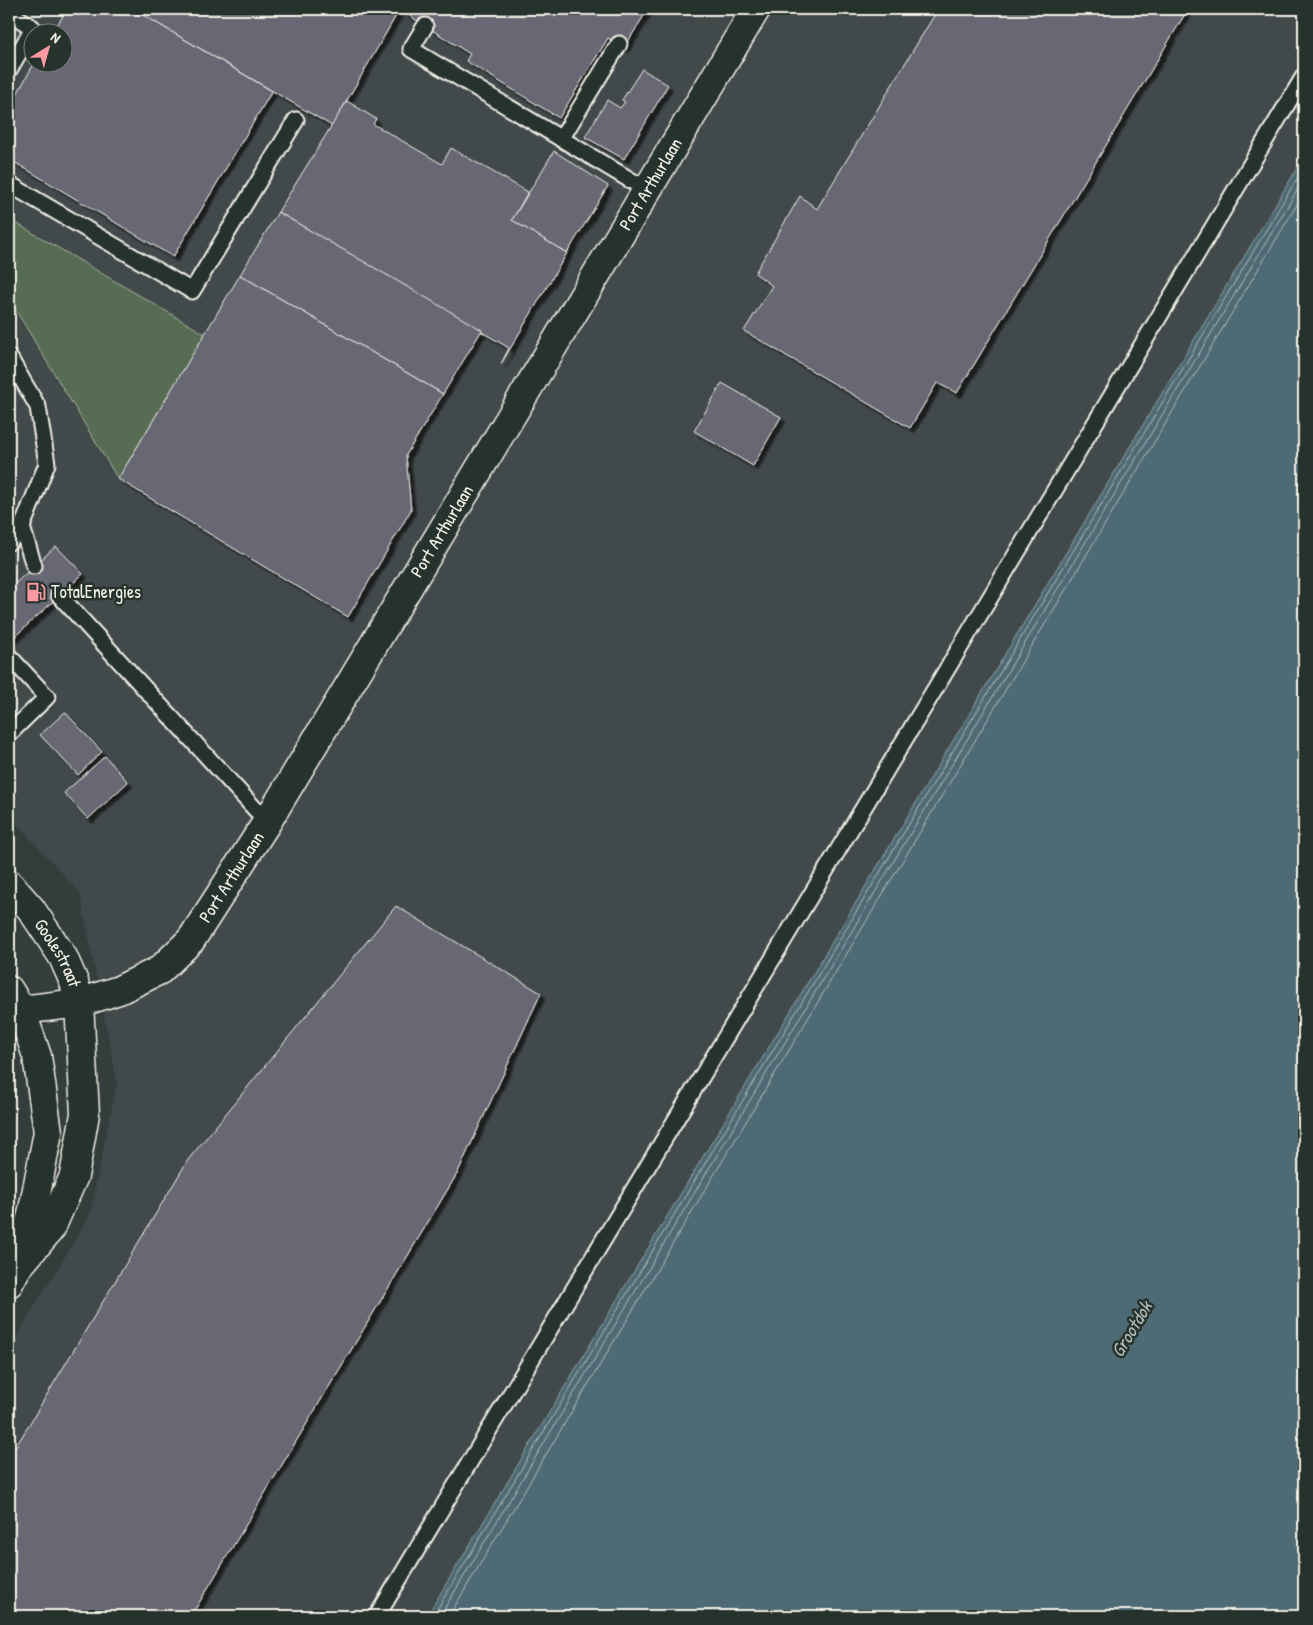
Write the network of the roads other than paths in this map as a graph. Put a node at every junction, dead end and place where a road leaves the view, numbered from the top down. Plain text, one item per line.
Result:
1 (756, 9) edge
2 (9, 12) edge
3 (426, 26) dead end
4 (619, 44) dead end
5 (9, 70) edge
6 (1304, 76) edge
7 (296, 120) dead end
8 (561, 139) junction
9 (9, 184) edge
10 (647, 190) junction
11 (9, 357) edge
12 (22, 527) junction
13 (9, 542) edge
14 (34, 566) dead end
15 (60, 595) dead end
16 (9, 656) edge
17 (9, 734) edge
18 (267, 822) junction
19 (9, 884) edge
20 (15, 1000) edge
21 (79, 1003) junction
22 (13, 1275) edge
23 (377, 1616) edge

1 - 10 street, Port Arthurlaan
2 - 5 lane
3 - 8 lane
4 - 8 lane
6 - 23 lane
7 - 9 lane
8 - 10 lane
10 - 18 street, Port Arthurlaan
11 - 12 lane
12 - 13 lane
12 - 14 lane
15 - 18 lane
16 - 17 lane
18 - 21 street, Port Arthurlaan
19 - 21 street, Goolestraat
20 - 21 street, Port Arthurlaan
20 - 22 street, Port Arthurlaan
21 - 22 street, Port Arthurlaan

